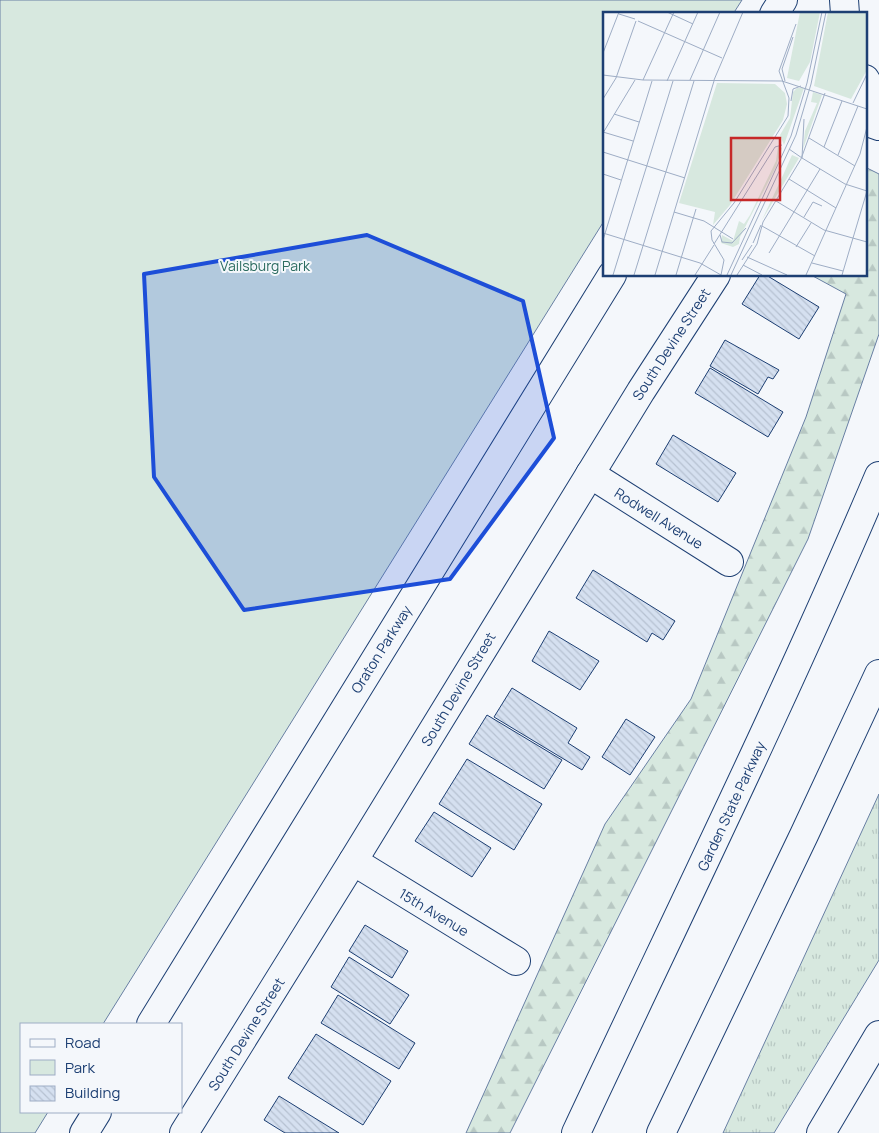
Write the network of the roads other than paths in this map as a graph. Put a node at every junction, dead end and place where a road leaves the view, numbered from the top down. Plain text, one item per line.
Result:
1 (783, 0) edge
2 (775, 12) edge
3 (866, 81) edge
4 (879, 102) edge
5 (866, 121) edge
6 (879, 126) edge
7 (611, 276) edge
8 (715, 276) edge
9 (590, 474) junction
10 (879, 476) edge
11 (729, 562) dead end
12 (879, 674) edge
13 (353, 861) junction
14 (516, 961) dead end
15 (152, 1023) edge
16 (879, 1035) edge
17 (600, 1082) junction
18 (96, 1113) edge
19 (84, 1133) edge
20 (184, 1133) edge
21 (570, 1133) edge
22 (576, 1133) edge
23 (662, 1133) edge
24 (821, 1133) edge

1 - 2 main road
3 - 4 main road
5 - 6 main road
7 - 15 main road, Oraton Parkway
8 - 9 main road, South Devine Street
9 - 11 main road, Rodwell Avenue
9 - 13 main road, South Devine Street
10 - 17 main road, Garden State Parkway
12 - 23 main road
13 - 14 main road, 15th Avenue
13 - 20 main road, South Devine Street
16 - 24 main road
17 - 21 main road
17 - 22 main road, Garden State Parkway
18 - 19 main road

